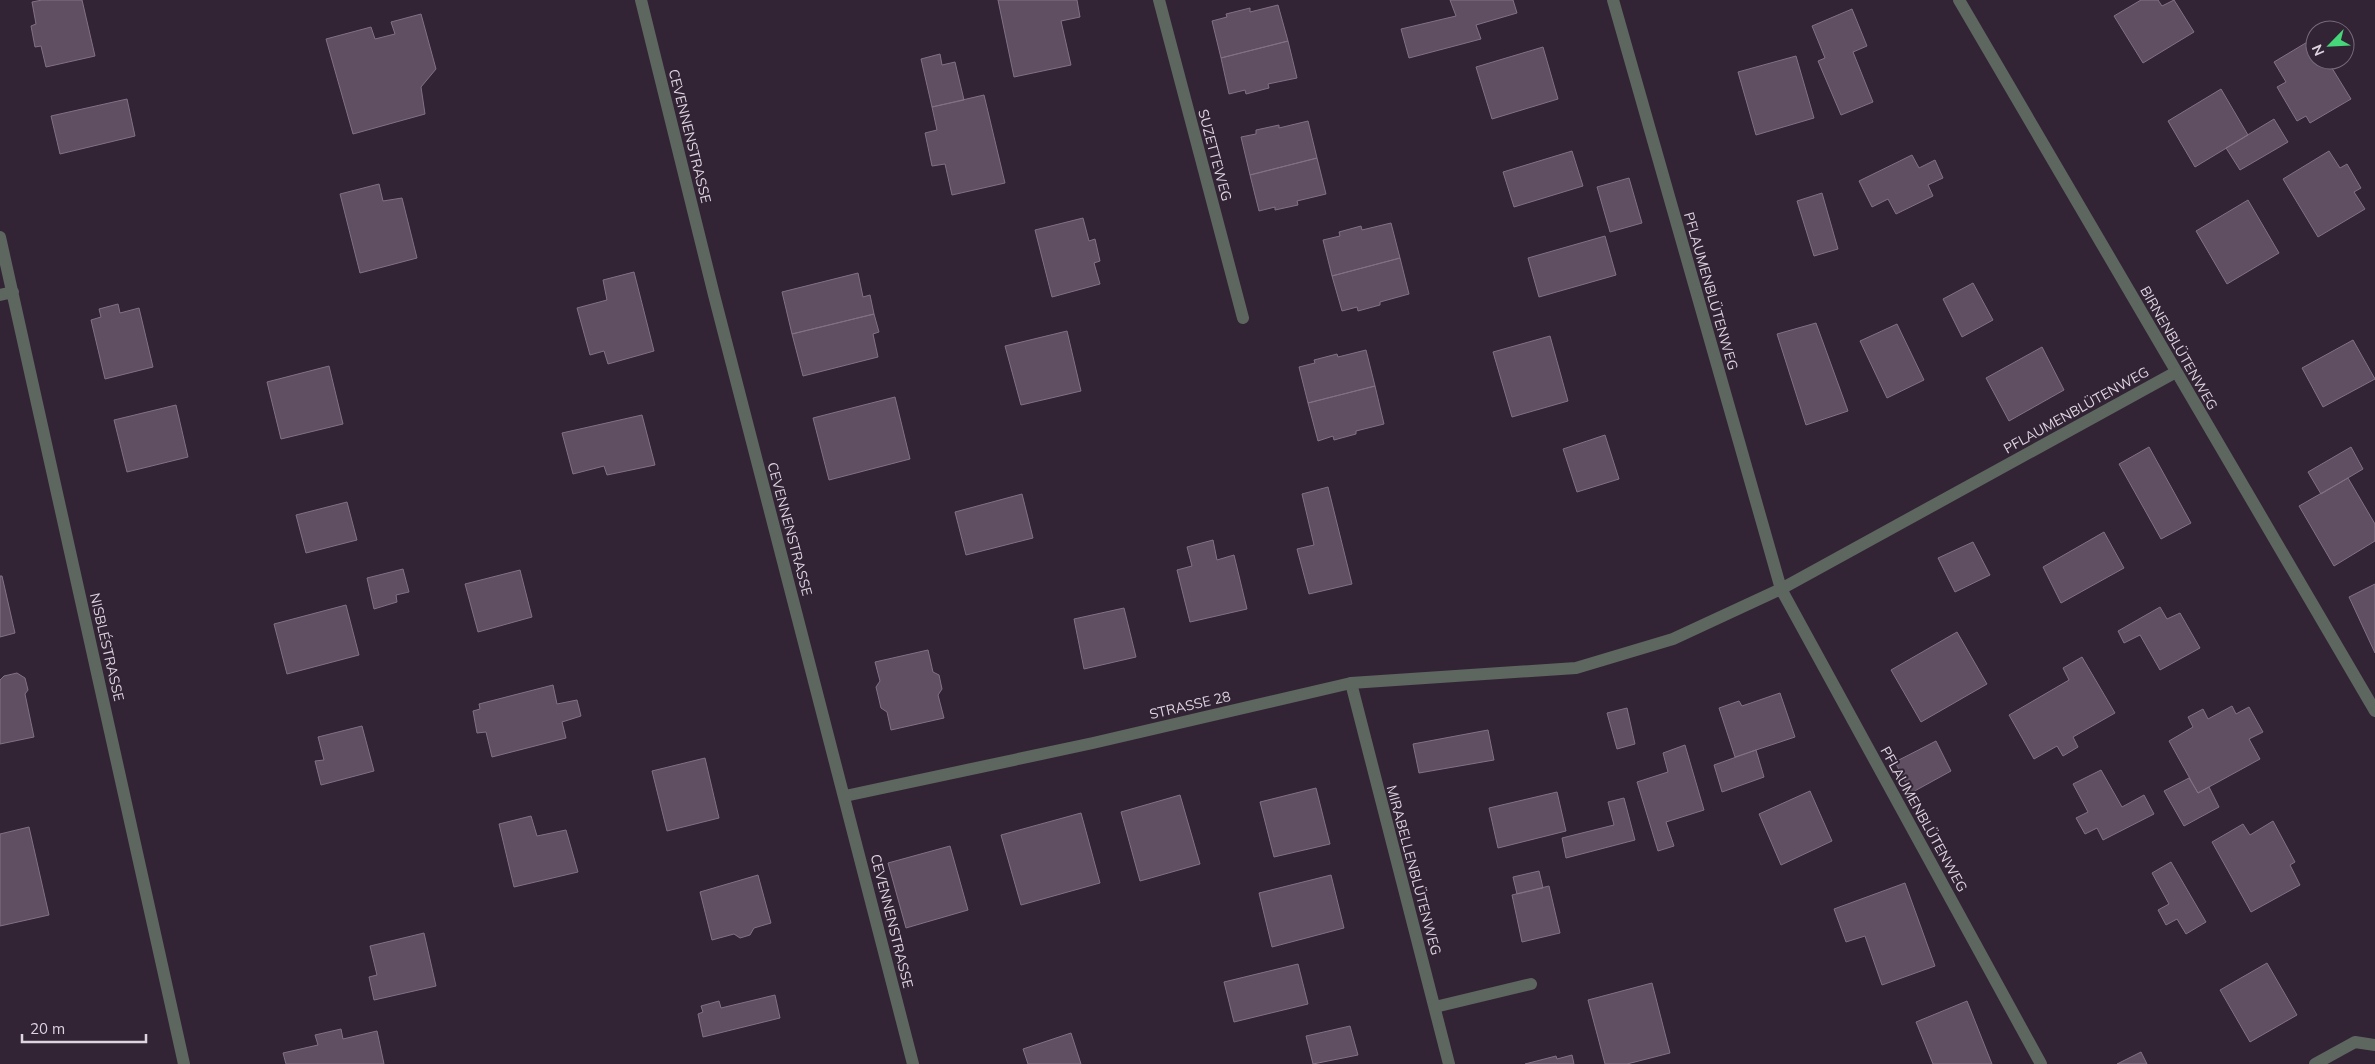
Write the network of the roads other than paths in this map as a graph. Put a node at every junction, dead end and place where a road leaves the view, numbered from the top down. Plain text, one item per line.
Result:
1 (641, 0) edge
2 (1159, 0) edge
3 (1613, 0) edge
4 (1959, 0) edge
5 (0, 237) edge
6 (6, 294) edge
7 (1242, 318) dead end
8 (2176, 372) junction
9 (1780, 589) junction
10 (1545, 672) joint
11 (1351, 683) junction
12 (2375, 711) edge
13 (845, 796) junction
14 (1531, 984) dead end
15 (1435, 1007) junction
16 (2375, 1045) edge
17 (184, 1064) edge
18 (913, 1064) edge
19 (1449, 1064) edge
20 (2041, 1064) edge
21 (2315, 1064) edge

1 - 13 street, CEVENNENSTRASSE
2 - 7 street, SUZETTEWEG
3 - 9 street, PFLAUMENBLÜTENWEG
4 - 8 street, BIRNENBLÜTENWEG
5 - 6 street, NISBLÉSTRASSE
6 - 17 street, NISBLÉSTRASSE
8 - 9 street, PFLAUMENBLÜTENWEG
8 - 12 street, BIRNENBLÜTENWEG
9 - 10 street, PFLAUMENBLÜTENWEG
9 - 20 street, PFLAUMENBLÜTENWEG
10 - 11 street, STRASSE 28
11 - 13 street, STRASSE 28
11 - 15 street, MIRABELLENBLÜTENWEG
13 - 18 street, CEVENNENSTRASSE
14 - 15 street
15 - 19 street, MIRABELLENBLÜTENWEG
16 - 21 street

